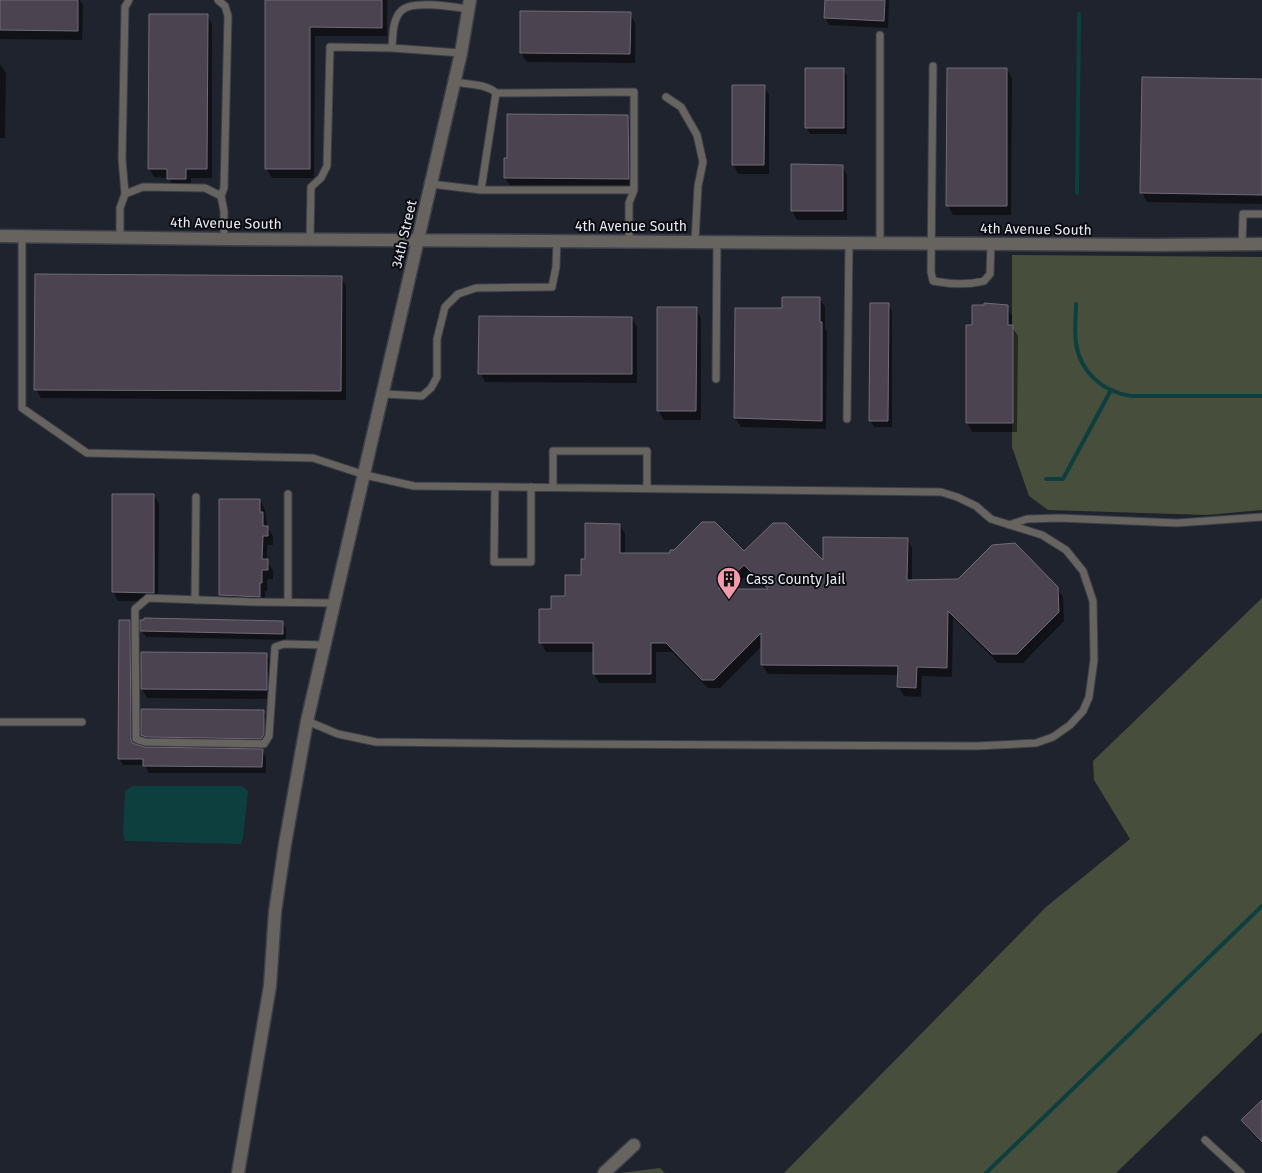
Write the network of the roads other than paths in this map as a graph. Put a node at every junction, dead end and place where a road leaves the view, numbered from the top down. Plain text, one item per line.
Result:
1 (129, 0) edge
2 (218, 0) edge
3 (470, 4) edge
4 (880, 35) dead end
5 (392, 48) junction
6 (461, 53) junction
7 (933, 66) dead end
8 (454, 82) junction
9 (496, 93) junction
10 (666, 98) dead end
11 (431, 184) junction
12 (481, 190) junction
13 (634, 190) junction
14 (125, 194) junction
15 (221, 196) junction
16 (1262, 214) edge
17 (0, 236) edge
18 (22, 236) junction
19 (120, 237) junction
20 (224, 239) junction
21 (310, 239) junction
22 (418, 240) junction
23 (557, 240) junction
24 (629, 241) junction
25 (695, 241) junction
26 (717, 241) junction
27 (850, 242) junction
28 (880, 243) junction
29 (932, 243) junction
30 (991, 244) junction
31 (1262, 244) edge
32 (1242, 245) junction
33 (716, 379) dead end
34 (384, 394) junction
35 (847, 419) dead end
36 (365, 474) junction
37 (495, 487) junction
38 (532, 487) junction
39 (553, 487) junction
40 (647, 488) junction
41 (288, 494) dead end
42 (196, 496) dead end
43 (1262, 517) edge
44 (1008, 525) junction
45 (195, 600) junction
46 (288, 602) junction
47 (335, 602) junction
48 (325, 645) junction
49 (307, 721) junction
50 (0, 722) edge
51 (82, 722) dead end
52 (1205, 1140) dead end
53 (634, 1145) dead end
54 (238, 1173) edge
55 (604, 1173) edge
56 (1241, 1173) edge

1 - 14 lane
2 - 15 lane
3 - 5 lane
3 - 6 street, 34th Street
4 - 28 lane
5 - 6 lane
5 - 21 lane
6 - 8 street, 34th Street
7 - 29 lane
8 - 9 lane
8 - 11 street, 34th Street
9 - 12 lane
9 - 13 lane
10 - 25 lane
11 - 12 lane
11 - 22 street, 34th Street
12 - 13 lane
13 - 24 lane
14 - 15 lane
14 - 19 lane
15 - 20 lane
16 - 32 lane
17 - 18 street, 4th Avenue South
18 - 19 street, 4th Avenue South
18 - 36 lane
19 - 20 street, 4th Avenue South
20 - 21 street, 4th Avenue South
21 - 22 street, 4th Avenue South
22 - 23 street, 4th Avenue South
22 - 34 street, 34th Street
23 - 24 street, 4th Avenue South
23 - 34 lane
24 - 25 street, 4th Avenue South
25 - 26 street, 4th Avenue South
26 - 27 street, 4th Avenue South
26 - 33 lane
27 - 28 street, 4th Avenue South
27 - 35 lane
28 - 29 street, 4th Avenue South
29 - 30 street, 4th Avenue South
29 - 30 lane
30 - 32 street, 4th Avenue South
31 - 32 street, 4th Avenue South
34 - 36 street, 34th Street
36 - 37 lane
36 - 47 street, 34th Street
37 - 38 lane
37 - 38 lane
38 - 39 lane
39 - 40 lane
39 - 40 lane
40 - 44 lane
41 - 46 lane
42 - 45 lane
43 - 44 lane
44 - 49 lane
45 - 46 lane
45 - 48 lane
46 - 47 lane
47 - 48 street, 34th Street
48 - 49 street, 34th Street
49 - 54 street, 34th Street
50 - 51 lane
52 - 56 lane
53 - 55 street

